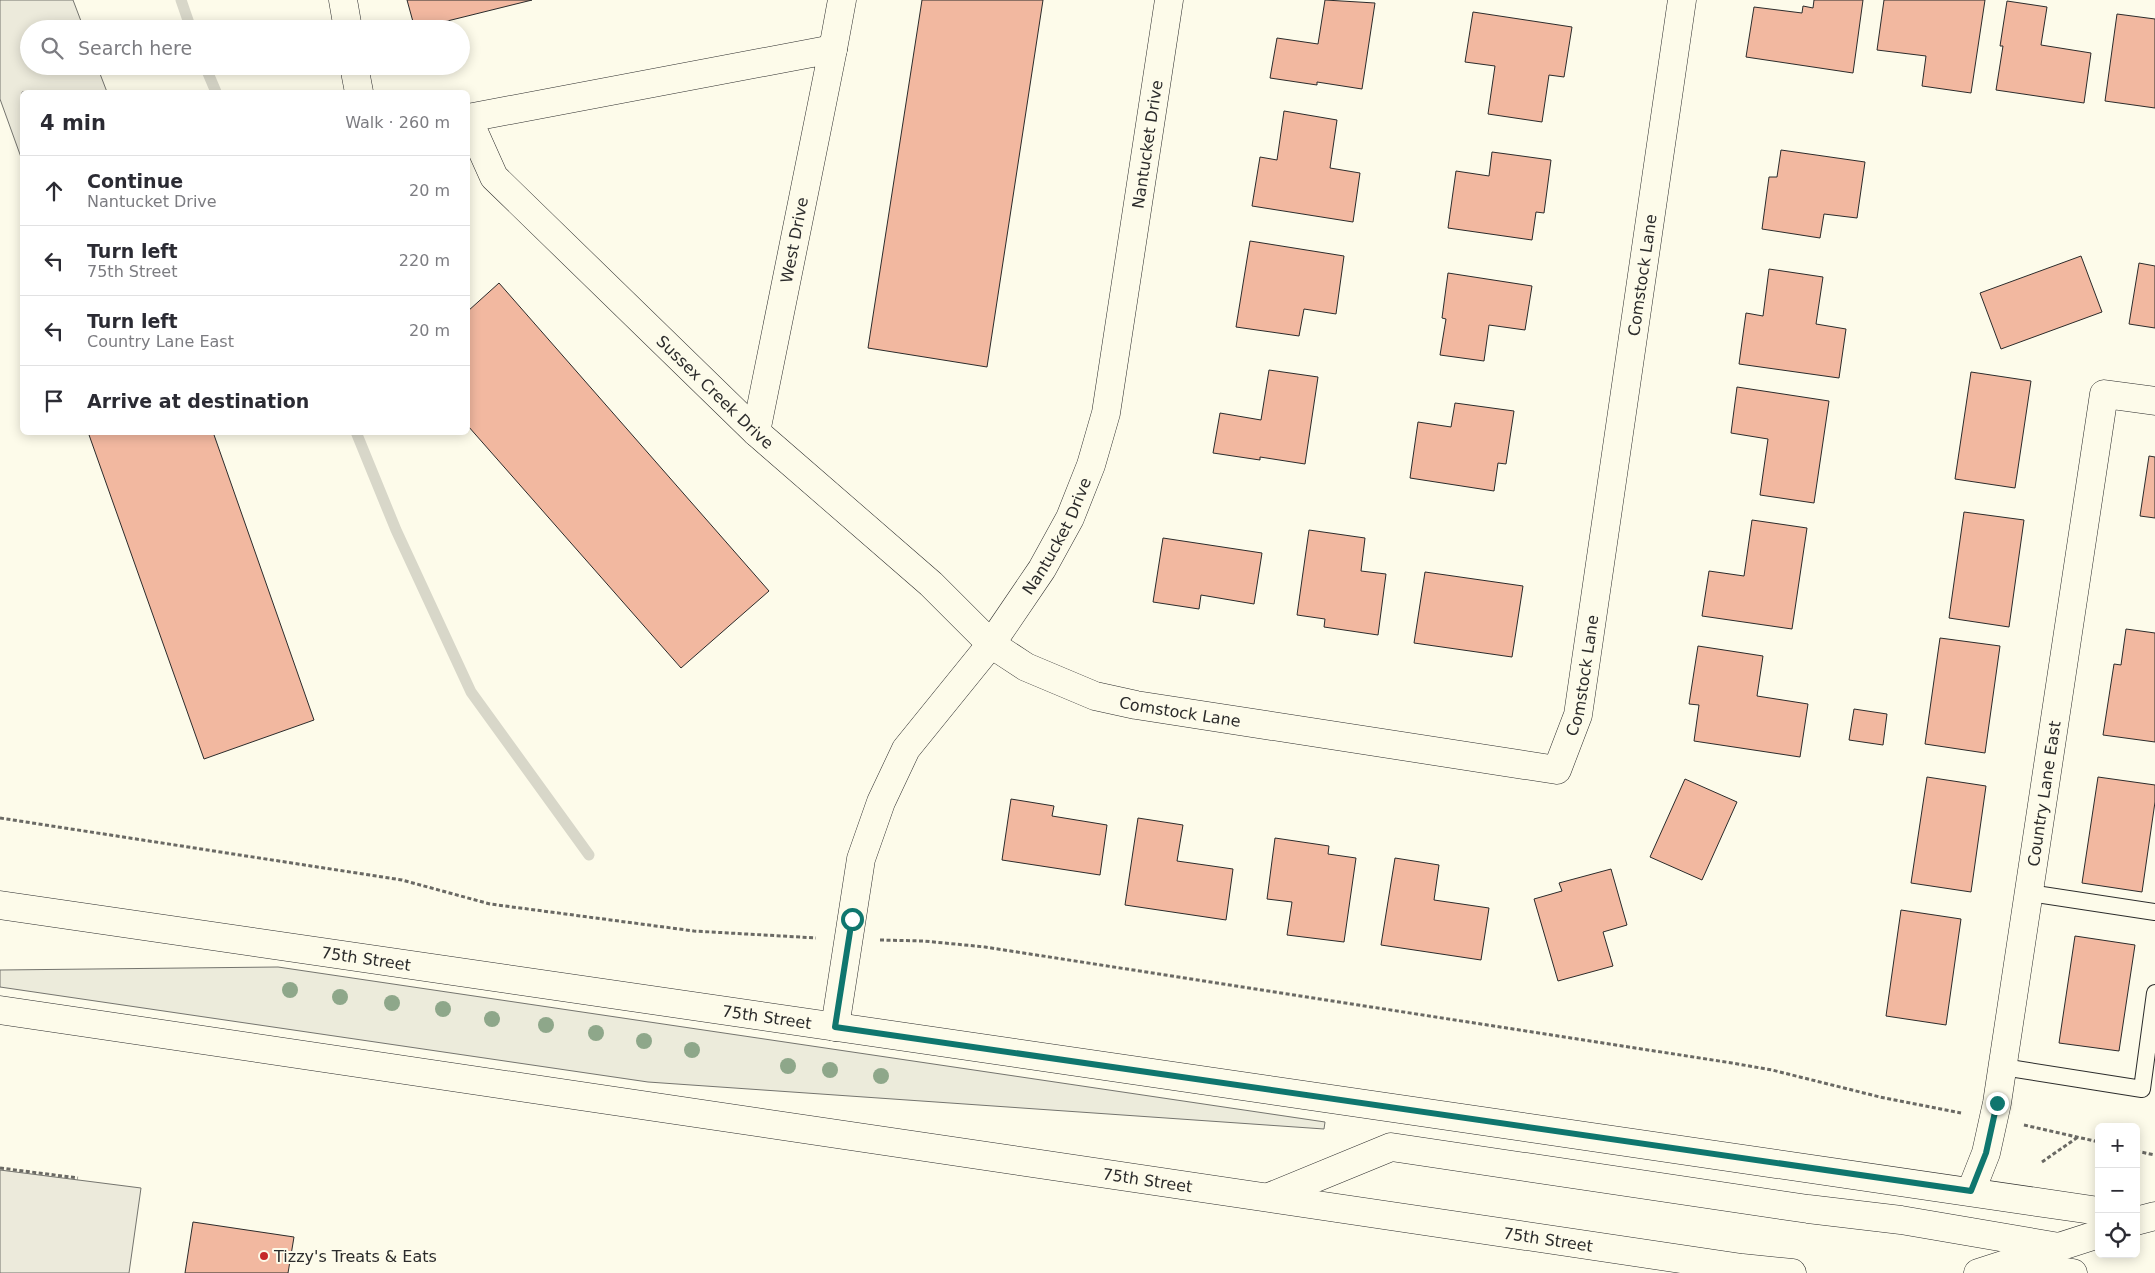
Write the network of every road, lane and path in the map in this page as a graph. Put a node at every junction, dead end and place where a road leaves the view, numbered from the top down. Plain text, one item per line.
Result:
1 (343, 0) edge
2 (842, 0) edge
3 (1169, 0) edge
4 (1682, 0) edge
5 (346, 20) edge
6 (832, 49) junction
7 (356, 75) edge
8 (359, 90) edge
9 (470, 119) edge
10 (470, 123) edge
11 (2155, 401) edge
12 (756, 432) junction
13 (991, 644) junction
14 (0, 818) edge
15 (2030, 893) junction
16 (0, 904) edge
17 (2155, 912) edge
18 (819, 938) dead end
19 (879, 940) dead end
20 (2155, 993) edge
21 (0, 1010) edge
22 (835, 1027) junction
23 (2003, 1067) junction
24 (1963, 1113) dead end
25 (2018, 1124) dead end
26 (2078, 1137) junction
27 (2095, 1141) edge
28 (2140, 1152) edge
29 (2155, 1155) edge
30 (2042, 1162) dead end
31 (0, 1168) edge
32 (78, 1178) dead end
33 (1971, 1191) junction
34 (1269, 1197) junction
35 (2095, 1210) edge
36 (2095, 1235) edge
37 (2059, 1247) junction
38 (2007, 1264) junction
39 (1792, 1273) edge
40 (1978, 1273) edge
41 (2072, 1273) edge

1 - 5 street
2 - 6 street, West Drive
3 - 13 street, Nantucket Drive
4 - 13 street, Comstock Lane
6 - 9 street
6 - 12 street, West Drive
7 - 8 street
10 - 12 street, Sussex Creek Drive
11 - 15 street, Country Lane East
12 - 13 street, Sussex Creek Drive
13 - 22 street, Nantucket Drive
14 - 18 path
15 - 17 lane
15 - 23 street, Country Lane East
16 - 22 street, 75th Street
19 - 24 path
20 - 23 lane
21 - 34 street, 75th Street
22 - 33 street, 75th Street
23 - 33 street, Country Lane East
25 - 26 path
26 - 27 path
26 - 30 path
28 - 29 path
31 - 32 path
33 - 35 street, 75th Street
34 - 37 street
34 - 39 street, 75th Street
36 - 37 street
37 - 38 street
38 - 40 street
38 - 41 street

